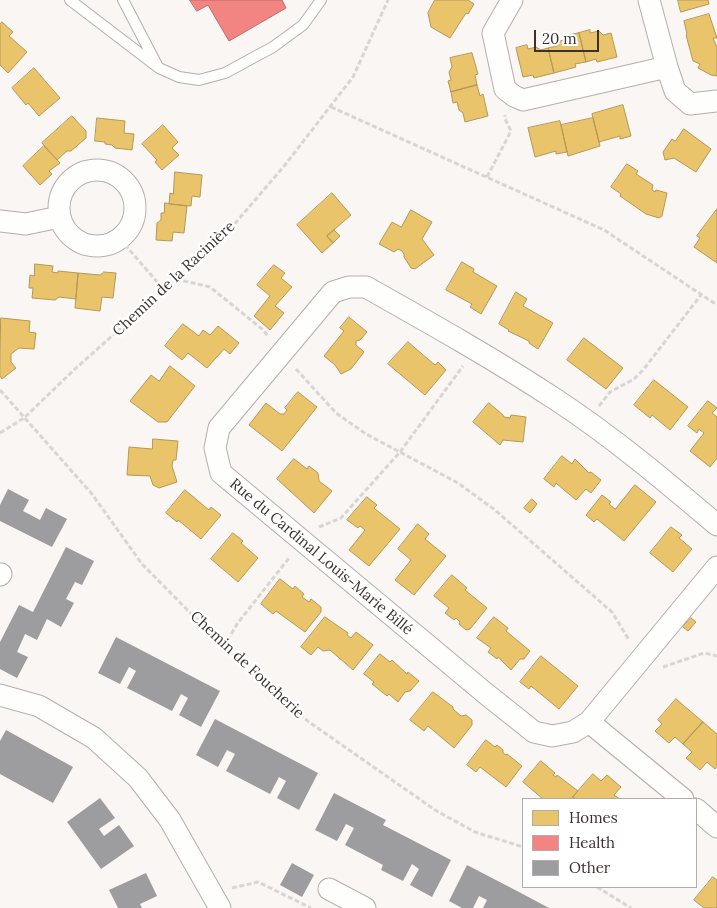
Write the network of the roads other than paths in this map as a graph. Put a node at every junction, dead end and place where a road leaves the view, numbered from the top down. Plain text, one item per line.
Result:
1 (70, 0) edge
2 (123, 0) edge
3 (321, 0) edge
4 (512, 0) edge
5 (649, 0) edge
6 (666, 67) junction
7 (159, 68) junction
8 (717, 101) edge
9 (59, 217) junction
10 (0, 221) edge
11 (717, 525) edge
12 (717, 567) edge
13 (0, 695) edge
14 (589, 722) junction
15 (682, 798) edge
16 (697, 810) edge
17 (717, 827) edge
18 (329, 889) dead end
19 (216, 900) edge
20 (365, 908) edge

1 - 7 lane
2 - 7 lane
3 - 7 lane
4 - 6 street
5 - 6 street
6 - 8 street
9 - 9 street
9 - 10 street
11 - 14 street, Rue du Cardinal Louis-Marie Billé
12 - 14 street, Rue du Cardinal Louis-Marie Billé
13 - 19 street
14 - 15 street
16 - 17 street
18 - 20 street

